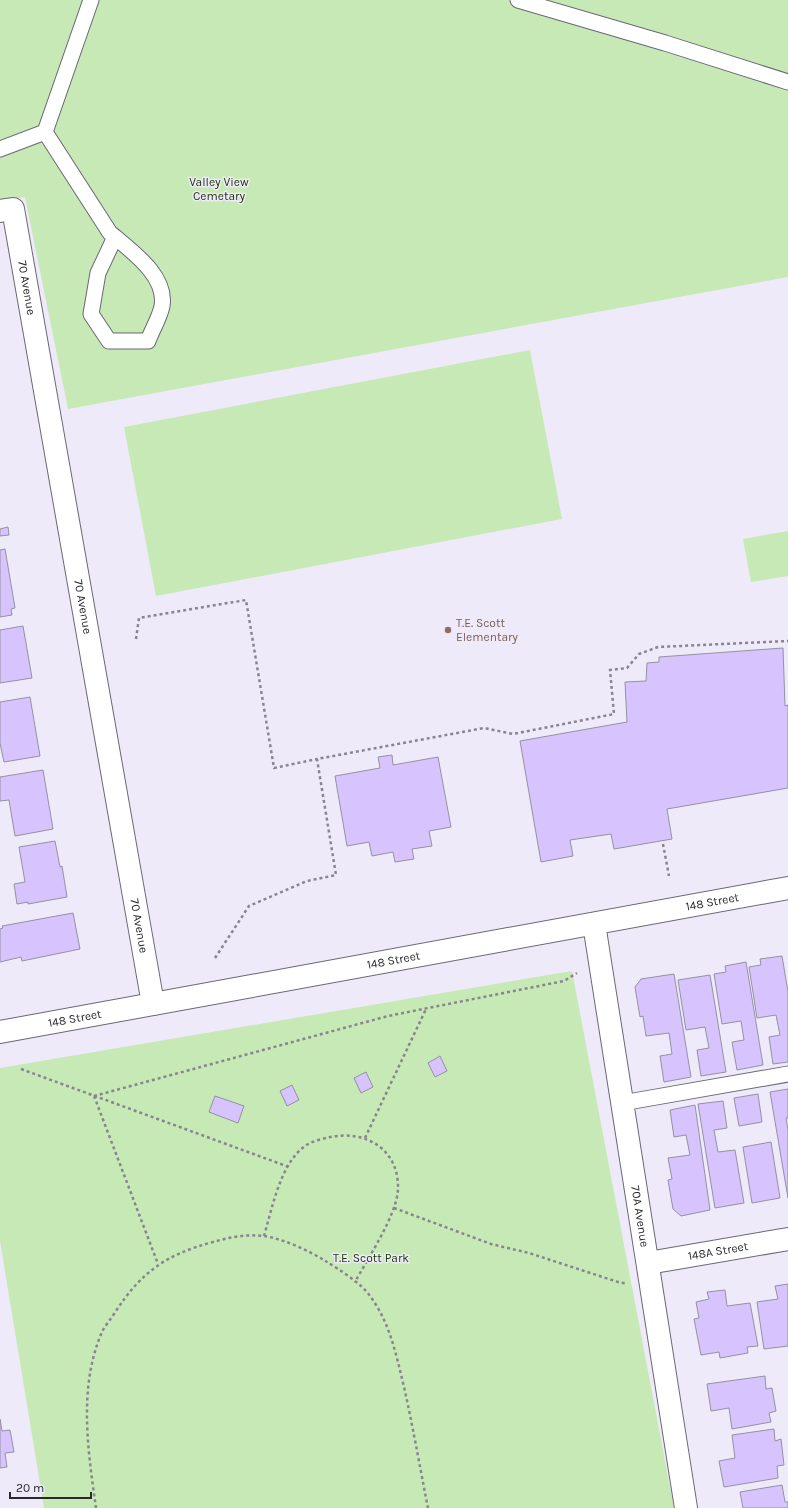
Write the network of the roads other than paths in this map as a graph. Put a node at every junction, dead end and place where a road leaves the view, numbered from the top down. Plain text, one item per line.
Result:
1 (91, 0) edge
2 (518, 0) edge
3 (788, 82) edge
4 (45, 132) junction
5 (0, 149) edge
6 (6, 210) edge
7 (115, 237) junction
8 (788, 888) edge
9 (594, 924) junction
10 (153, 1004) junction
11 (0, 1032) edge
12 (788, 1074) edge
13 (622, 1103) junction
14 (788, 1239) edge
15 (648, 1263) junction
16 (686, 1508) edge

1 - 4 lane
2 - 3 lane
4 - 5 lane
4 - 7 lane
6 - 10 street, 70 Avenue
7 - 7 lane
8 - 9 street, 148 Street
9 - 10 street, 148 Street
9 - 13 street, 70A Avenue
10 - 11 street, 148 Street
12 - 13 lane
13 - 15 street, 70A Avenue
14 - 15 street, 148A Street
15 - 16 street, 70A Avenue

